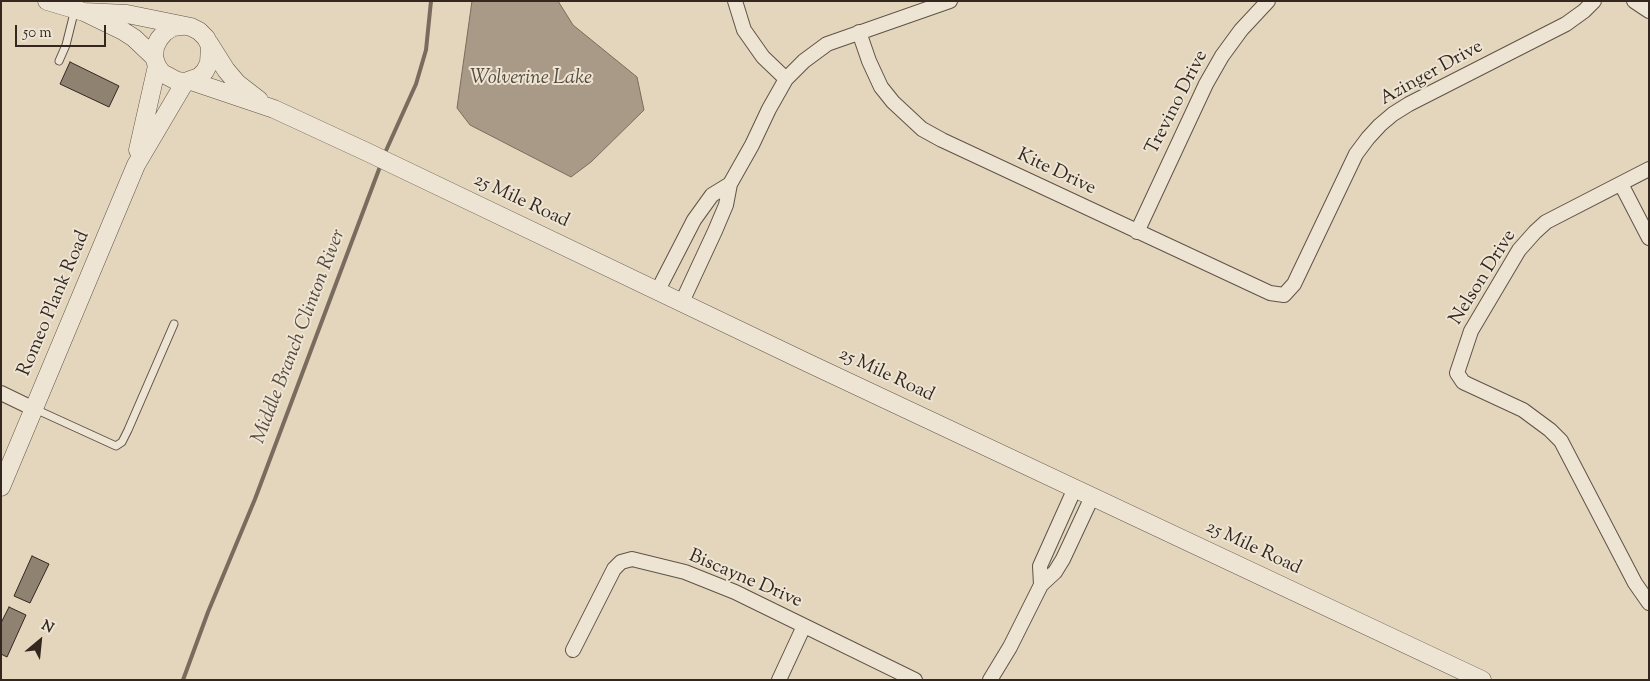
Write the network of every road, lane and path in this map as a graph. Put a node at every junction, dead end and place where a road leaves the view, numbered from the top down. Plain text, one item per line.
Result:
1 (47, 1) edge
2 (735, 1) edge
3 (950, 1) edge
4 (1268, 1) edge
5 (1594, 1) edge
6 (1634, 1) edge
7 (80, 10) junction
8 (1649, 11) edge
9 (182, 26) junction
10 (859, 32) junction
11 (206, 38) junction
12 (59, 61) dead end
13 (156, 61) junction
14 (786, 79) junction
15 (188, 81) junction
16 (274, 109) junction
17 (136, 165) junction
18 (1649, 169) edge
19 (730, 184) junction
20 (1621, 184) junction
21 (694, 220) junction
22 (716, 231) junction
23 (1137, 232) junction
24 (1649, 238) edge
25 (658, 290) junction
26 (1284, 295) joint
27 (682, 302) junction
28 (174, 324) dead end
29 (1, 393) edge
30 (34, 409) junction
31 (1, 487) edge
32 (1075, 488) junction
33 (1092, 497) junction
34 (1041, 584) junction
35 (1649, 604) edge
36 (804, 626) junction
37 (573, 650) dead end
38 (778, 680) edge
39 (915, 680) edge
40 (990, 680) edge
41 (1482, 680) edge

1 - 7 street
2 - 14 street
3 - 10 street
4 - 23 street, Trevino Drive
5 - 26 street, Azinger Drive
6 - 8 street
7 - 9 street
7 - 12 lane
7 - 13 street
9 - 11 street
9 - 13 street
10 - 14 street
10 - 23 street, Kite Drive
11 - 15 street
11 - 16 street, 25 Mile Road
13 - 15 street
13 - 17 street, Romeo Plank Road
14 - 19 street
15 - 16 street, 25 Mile Road
15 - 17 street, Romeo Plank Road
16 - 25 street, 25 Mile Road
17 - 30 street, Romeo Plank Road
18 - 20 street, Nelson Drive
19 - 21 street
19 - 22 street
20 - 24 street
20 - 35 street, Nelson Drive
21 - 22 street
21 - 25 street
22 - 27 street
23 - 26 street, Kite Drive
25 - 27 street, 25 Mile Road
27 - 32 street, 25 Mile Road
28 - 30 lane
29 - 30 street
30 - 31 street, Romeo Plank Road
32 - 33 street, 25 Mile Road
32 - 34 street
33 - 34 street
33 - 41 street, 25 Mile Road
34 - 40 street
36 - 37 street, Biscayne Drive
36 - 38 street
36 - 39 street, Biscayne Drive

